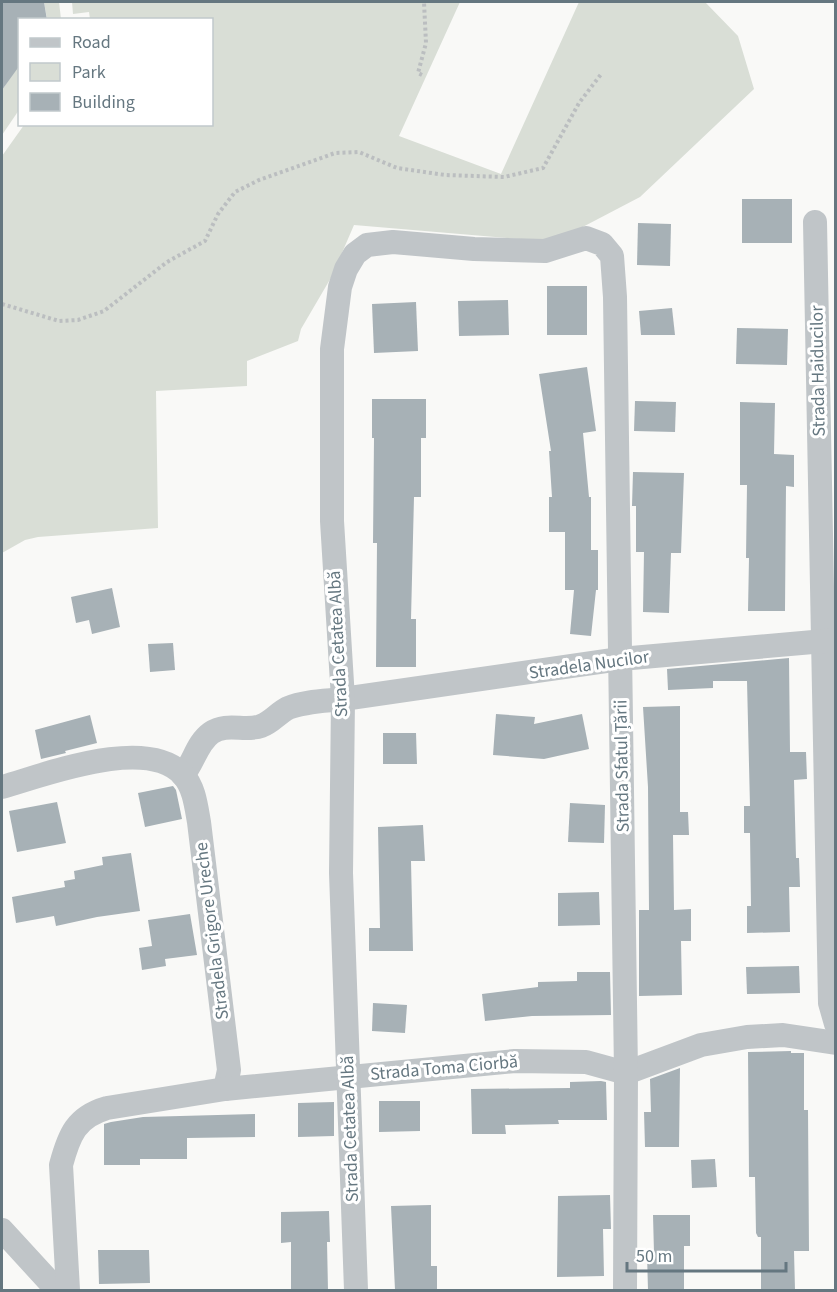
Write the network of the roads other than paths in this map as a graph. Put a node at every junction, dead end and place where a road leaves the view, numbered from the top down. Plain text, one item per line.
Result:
1 (815, 222) dead end
2 (602, 244) joint
3 (830, 640) edge
4 (620, 659) junction
5 (343, 699) junction
6 (183, 775) junction
7 (2, 787) edge
8 (836, 1024) edge
9 (836, 1042) edge
10 (626, 1073) junction
11 (348, 1076) junction
12 (225, 1089) junction
13 (2, 1230) edge
14 (57, 1290) edge
15 (68, 1290) edge
16 (356, 1290) edge
17 (625, 1290) edge

1 - 3 street, Strada Haiducilor
2 - 4 street, Strada Sfatul Țării
2 - 5 street, Strada Cetatea Albă
3 - 4 street, Stradela Nucilor
3 - 8 street, Strada Haiducilor
4 - 5 street, Stradela Nucilor
4 - 10 street, Strada Sfatul Țării
5 - 6 street, Stradela Nucilor
5 - 11 street, Strada Cetatea Albă
6 - 7 street
6 - 12 street, Stradela Grigore Ureche
9 - 10 street
10 - 11 street, Strada Toma Ciorbă
10 - 17 street, Strada Sfatul Țării
11 - 12 street, Strada Toma Ciorbă
11 - 16 street, Strada Cetatea Albă
12 - 15 street, Strada Toma Ciorbă
13 - 14 street

